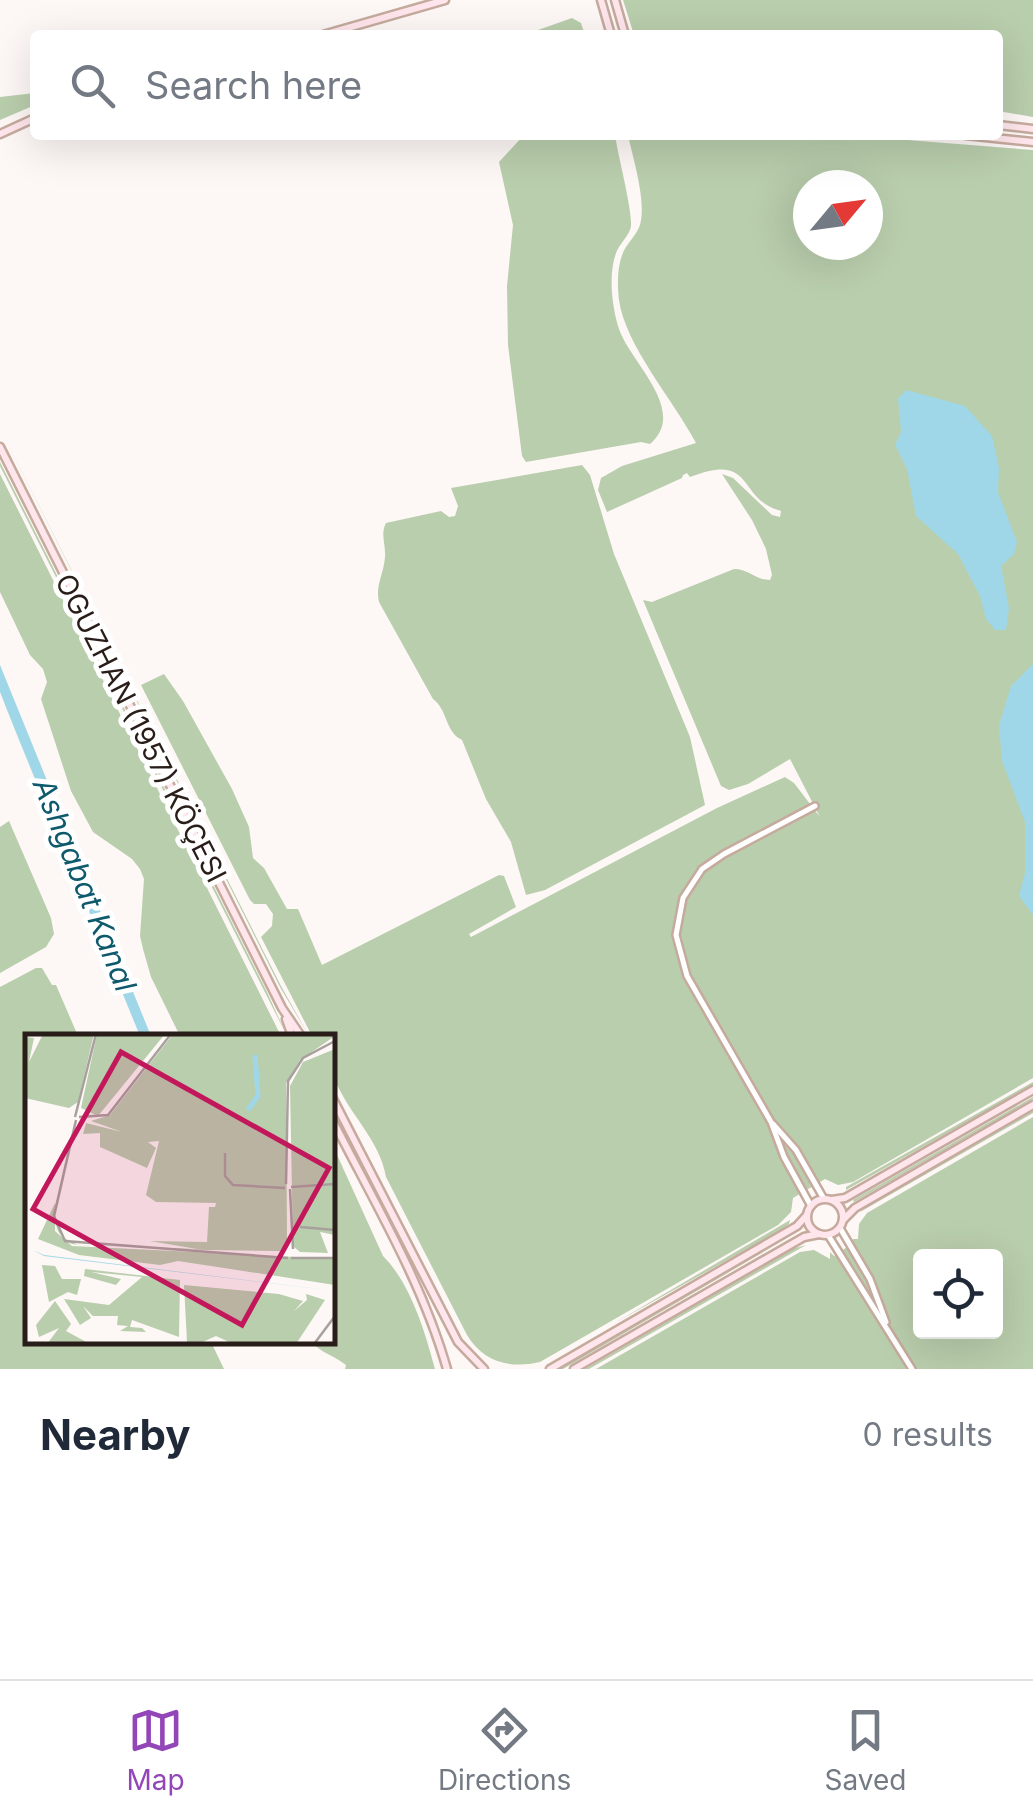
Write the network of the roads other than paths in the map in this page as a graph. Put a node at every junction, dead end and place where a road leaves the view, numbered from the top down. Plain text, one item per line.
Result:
1 (446, 0) edge
2 (602, 0) edge
3 (615, 0) edge
4 (341, 30) edge
5 (610, 30) edge
6 (624, 30) edge
7 (30, 120) edge
8 (1003, 126) edge
9 (1033, 129) edge
10 (0, 134) edge
11 (1003, 139) edge
12 (1033, 142) edge
13 (0, 448) edge
14 (815, 806) dead end
15 (282, 1008) junction
16 (291, 1034) edge
17 (300, 1034) edge
18 (1033, 1090) edge
19 (335, 1103) edge
20 (1033, 1105) edge
21 (771, 1122) junction
22 (335, 1126) edge
23 (828, 1200) junction
24 (811, 1206) junction
25 (807, 1215) junction
26 (842, 1224) junction
27 (823, 1235) junction
28 (889, 1329) junction
29 (447, 1369) edge
30 (484, 1369) edge
31 (550, 1369) edge
32 (574, 1369) edge
33 (912, 1369) edge

1 - 4 main road
2 - 5 main road
3 - 6 main road
7 - 10 main road
8 - 9 main road
11 - 12 main road
13 - 15 main road, OGUZHAN (1957) KÖÇESI
14 - 21 street
15 - 16 main road, OGUZHAN (1957) KÖÇESI
15 - 17 main road, OGUZHAN (1957) KÖÇESI
18 - 23 main road
19 - 30 main road
20 - 26 main road
21 - 23 street
21 - 24 street
22 - 29 main road
23 - 24 main road
23 - 26 main road
24 - 25 main road
25 - 27 main road
25 - 31 main road
26 - 27 main road
26 - 28 street
27 - 28 street
27 - 32 main road
28 - 33 street

